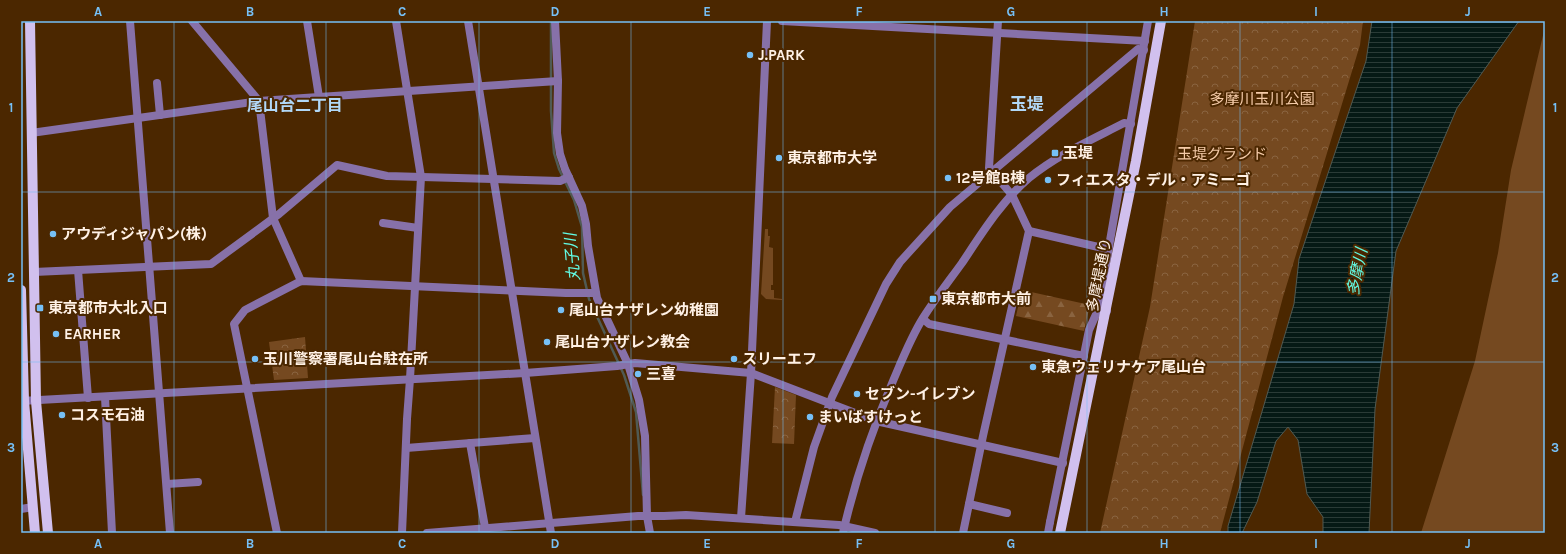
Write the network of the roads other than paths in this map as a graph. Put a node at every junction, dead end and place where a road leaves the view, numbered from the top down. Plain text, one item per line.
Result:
1 (30, 21) edge
2 (130, 21) edge
3 (188, 21) edge
4 (193, 21) edge
5 (307, 21) edge
6 (396, 21) edge
7 (468, 21) edge
8 (555, 21) edge
9 (767, 21) edge
10 (782, 21) edge
11 (998, 21) edge
12 (1148, 21) edge
13 (1161, 21) edge
14 (997, 32) junction
15 (1145, 40) junction
16 (1144, 50) junction
17 (553, 82) junction
18 (157, 83) dead end
19 (478, 86) junction
20 (406, 91) junction
21 (319, 97) junction
22 (259, 101) junction
23 (160, 115) junction
24 (137, 118) junction
25 (1131, 124) junction
26 (31, 133) junction
27 (991, 171) junction
28 (421, 177) junction
29 (565, 179) junction
30 (493, 180) junction
31 (1012, 195) junction
32 (273, 218) junction
33 (383, 223) dead end
34 (418, 228) junction
35 (1029, 231) junction
36 (1107, 249) junction
37 (149, 267) junction
38 (78, 270) junction
39 (34, 272) junction
40 (301, 281) junction
41 (415, 286) junction
42 (21, 290) edge
43 (511, 291) junction
44 (589, 293) junction
45 (1102, 310) junction
46 (922, 318) junction
47 (1005, 339) junction
48 (1084, 356) junction
49 (623, 365) junction
50 (525, 373) junction
51 (751, 373) junction
52 (410, 379) junction
53 (248, 389) junction
54 (159, 394) junction
55 (105, 397) junction
56 (88, 398) junction
57 (22, 401) edge
58 (36, 401) junction
59 (829, 404) junction
60 (876, 421) junction
61 (535, 438) junction
62 (470, 443) junction
63 (981, 445) junction
64 (406, 448) junction
65 (1063, 463) junction
66 (198, 482) dead end
67 (167, 484) junction
68 (969, 504) junction
69 (33, 507) junction
70 (21, 509) edge
71 (1007, 513) dead end
72 (644, 516) junction
73 (741, 518) junction
74 (795, 522) junction
75 (549, 523) junction
76 (843, 530) edge
77 (486, 531) edge
78 (35, 533) edge
79 (48, 533) edge
80 (112, 533) edge
81 (170, 533) edge
82 (277, 533) edge
83 (402, 533) edge
84 (427, 533) edge
85 (551, 533) edge
86 (650, 533) edge
87 (875, 533) edge
88 (963, 533) edge
89 (1048, 533) edge
90 (1060, 533) edge

1 - 26 main road
2 - 24 street
3 - 4 street
4 - 22 street
5 - 21 street
6 - 20 street
7 - 19 street
8 - 17 street
9 - 51 street
10 - 14 street
11 - 14 street
12 - 15 street
13 - 45 main road, 多摩堤通り
14 - 15 street
14 - 27 street
15 - 16 street
16 - 25 street
16 - 27 street
17 - 19 street
17 - 29 street
18 - 23 street
19 - 20 street
19 - 30 street
20 - 21 street
20 - 28 street
21 - 22 street
22 - 23 street
22 - 32 street
23 - 24 street
24 - 26 street
24 - 37 street
25 - 31 street
25 - 36 street
26 - 39 main road
27 - 31 street
27 - 59 street
28 - 30 street
28 - 32 street
28 - 34 street
29 - 30 street
29 - 44 street
30 - 43 street
31 - 35 street
31 - 46 street
32 - 37 street
32 - 40 street
33 - 34 street
34 - 41 street
35 - 36 street
35 - 47 street
36 - 45 street
37 - 38 street
37 - 54 street
38 - 39 street
38 - 56 street
39 - 58 main road
40 - 41 street
40 - 53 street
41 - 43 street
41 - 52 street
42 - 57 main road
43 - 44 street
43 - 50 street
44 - 49 street
45 - 48 street
45 - 90 main road, 多摩堤通り
46 - 47 street
46 - 60 street
47 - 48 street
47 - 63 street
48 - 65 street
49 - 50 street
49 - 51 street
49 - 72 street
50 - 52 street
50 - 61 street
51 - 59 street
51 - 73 street
52 - 53 street
52 - 64 street
53 - 54 street
53 - 82 street
54 - 55 street
54 - 67 street
55 - 56 street
55 - 80 street
56 - 58 street
57 - 58 street
57 - 69 main road
58 - 79 main road
59 - 60 street
59 - 74 street
60 - 63 street
60 - 76 street
61 - 62 street
61 - 75 street
62 - 64 street
62 - 77 street
63 - 65 street
63 - 68 street
64 - 83 street
65 - 89 street
66 - 67 street
67 - 81 street
68 - 71 street
68 - 88 street
69 - 70 street
69 - 78 main road
72 - 73 street
72 - 75 street
72 - 86 street
73 - 74 street
74 - 76 street
75 - 77 street
75 - 85 street
76 - 87 street
77 - 84 street

